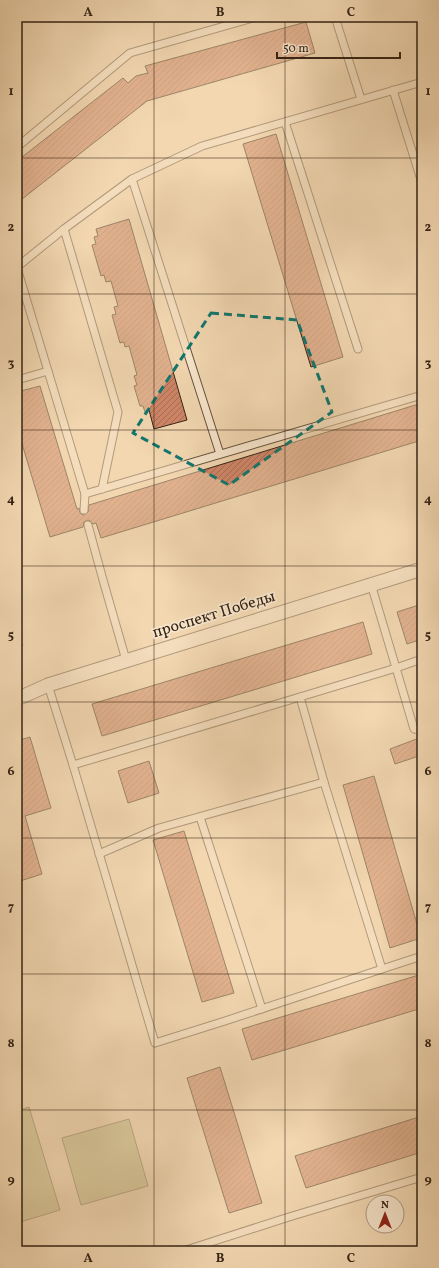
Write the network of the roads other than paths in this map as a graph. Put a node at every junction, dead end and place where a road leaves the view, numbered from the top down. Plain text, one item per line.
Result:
1 (256, 17) edge
2 (335, 17) edge
3 (422, 82) edge
4 (393, 90) junction
5 (361, 99) junction
6 (285, 122) junction
7 (17, 147) edge
8 (132, 179) junction
9 (422, 183) edge
10 (64, 229) junction
11 (17, 268) edge
12 (358, 349) dead end
13 (48, 371) junction
14 (17, 380) edge
15 (422, 395) edge
16 (220, 454) junction
17 (102, 489) junction
18 (85, 494) junction
19 (84, 510) dead end
20 (88, 525) dead end
21 (422, 569) edge
22 (371, 584) junction
23 (422, 659) edge
24 (126, 660) junction
25 (396, 668) junction
26 (48, 685) junction
27 (300, 697) junction
28 (17, 699) edge
29 (422, 730) edge
30 (73, 765) junction
31 (324, 782) junction
32 (200, 817) junction
33 (99, 854) junction
34 (422, 956) edge
35 (382, 969) junction
36 (262, 1009) junction
37 (422, 1177) edge
38 (182, 1251) edge

1 - 7 lane
2 - 5 lane
3 - 4 lane
4 - 5 lane
4 - 9 lane
5 - 6 lane
6 - 8 lane
6 - 12 lane
8 - 10 lane
8 - 16 lane
10 - 11 lane
10 - 17 lane
11 - 13 lane
13 - 14 lane
13 - 18 lane
15 - 16 lane
16 - 17 lane
17 - 18 lane
18 - 19 lane
20 - 24 lane
21 - 22 street, проспект Победы
22 - 24 street, проспект Победы
22 - 25 lane
23 - 25 lane
24 - 26 street, проспект Победы
25 - 27 lane
25 - 29 lane
26 - 28 street, проспект Победы
26 - 30 lane
27 - 30 lane
27 - 31 lane
30 - 33 lane
31 - 32 lane
31 - 35 lane
32 - 33 lane
32 - 36 lane
33 - 36 lane
34 - 35 lane
35 - 36 lane
37 - 38 lane

